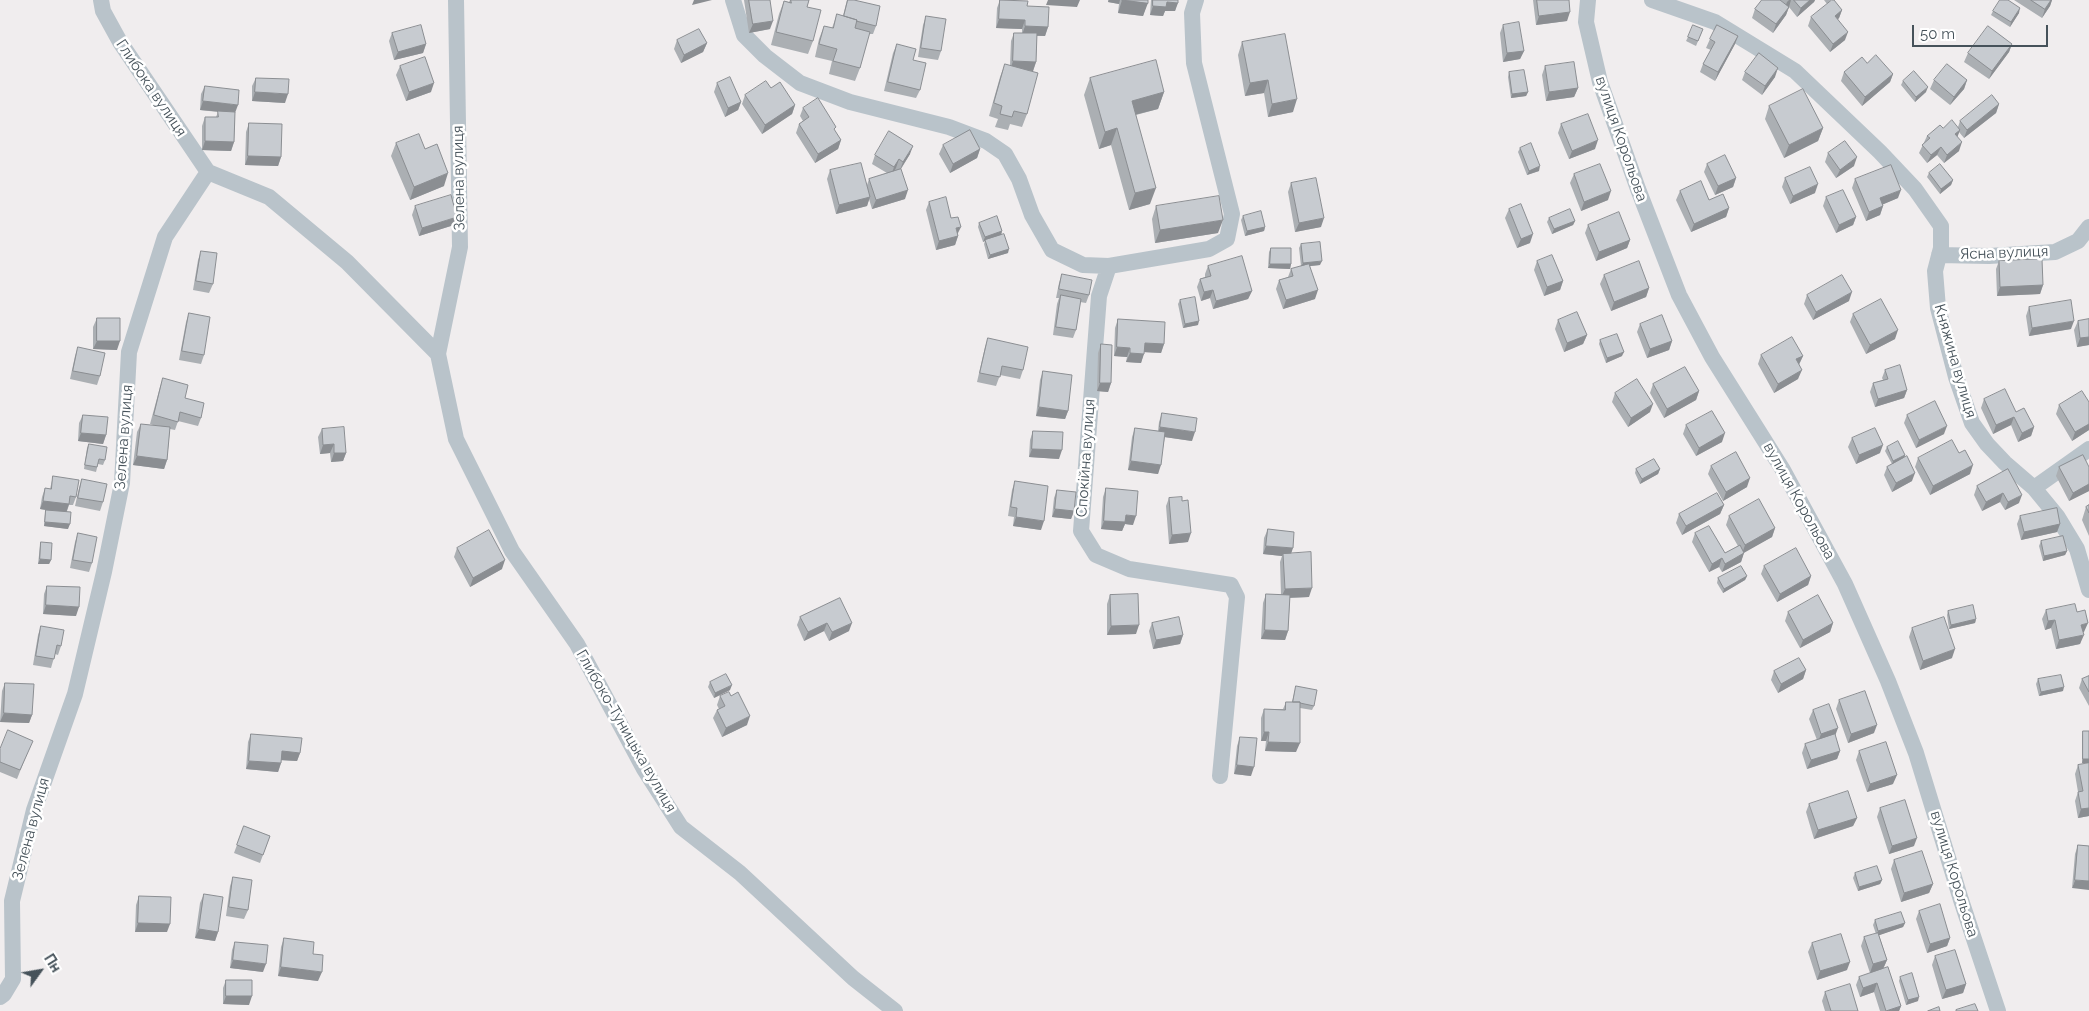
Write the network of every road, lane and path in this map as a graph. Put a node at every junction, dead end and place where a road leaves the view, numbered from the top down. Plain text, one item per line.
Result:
1 (101, 0) edge
2 (456, 0) edge
3 (733, 0) edge
4 (1196, 0) edge
5 (1588, 0) edge
6 (1652, 0) edge
7 (208, 172) junction
8 (2089, 227) edge
9 (1939, 255) junction
10 (1109, 266) junction
11 (438, 354) junction
12 (2089, 449) edge
13 (2034, 488) junction
14 (512, 551) joint
15 (2089, 590) edge
16 (1220, 776) dead end
17 (0, 997) edge
18 (895, 1011) edge
19 (1998, 1011) edge

1 - 7 street, Глибока вулиця
2 - 11 street, Зелена вулиця
3 - 10 street
4 - 10 street
5 - 19 street, вулиця Корольова
6 - 9 street, Княжина вулиця
7 - 11 street
7 - 17 street, Зелена вулиця
8 - 9 street, Ясна вулиця
9 - 13 street, Княжина вулиця
10 - 16 street, Спокійна вулиця
11 - 14 street, Зелена вулиця
12 - 13 street
13 - 15 street, Княжина вулиця
14 - 18 street, Глибоко-Туницька вулиця

